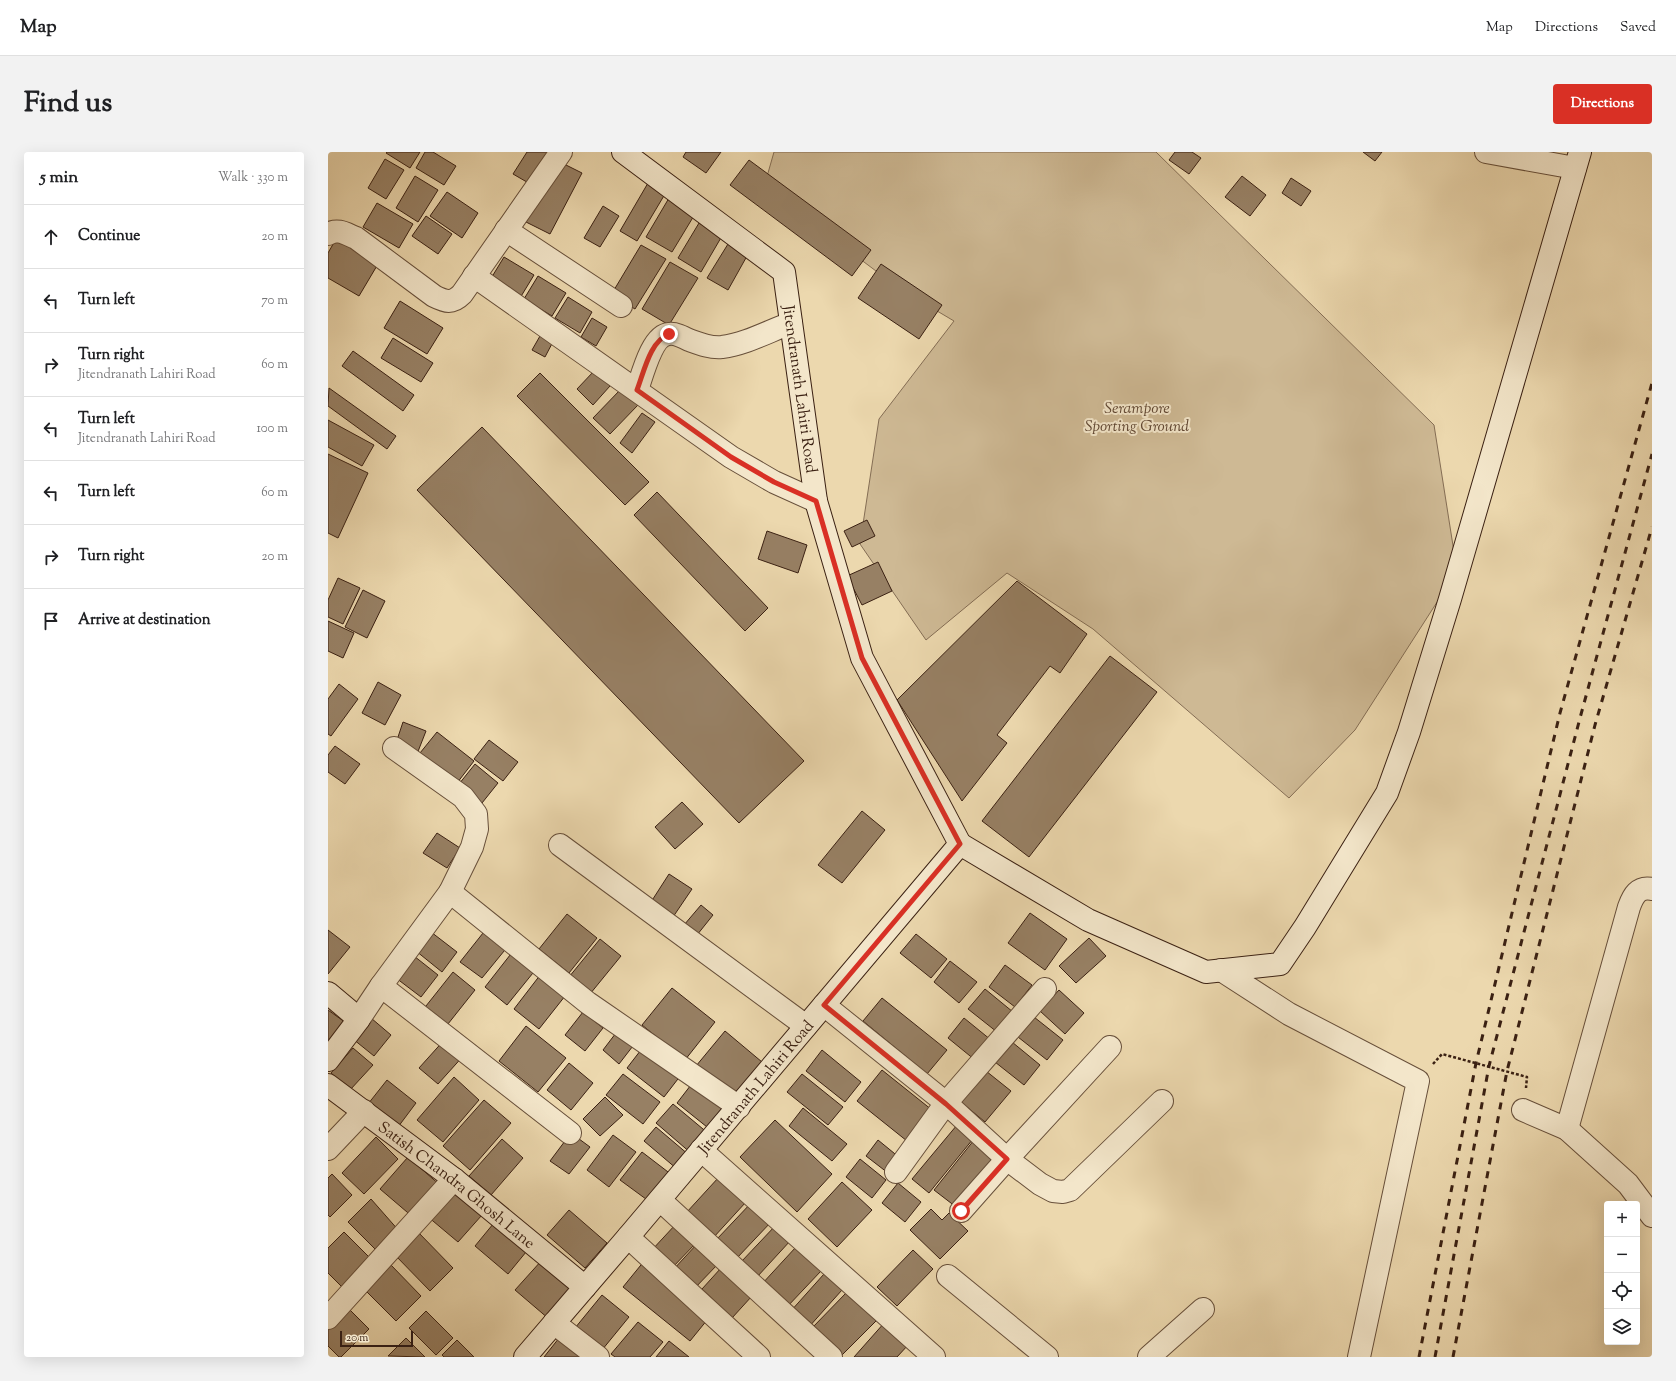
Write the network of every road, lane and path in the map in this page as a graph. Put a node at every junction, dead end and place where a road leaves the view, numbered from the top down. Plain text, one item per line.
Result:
1 (561, 152) edge
2 (624, 152) edge
3 (1486, 152) edge
4 (1577, 160) edge
5 (506, 230) junction
6 (328, 234) edge
7 (474, 276) junction
8 (621, 306) dead end
9 (791, 323) junction
10 (637, 390) junction
11 (816, 501) junction
12 (394, 748) dead end
13 (960, 844) junction
14 (560, 845) dead end
15 (1652, 888) edge
16 (450, 892) junction
17 (1221, 970) junction
18 (381, 986) junction
19 (1045, 989) dead end
20 (328, 993) edge
21 (824, 1005) junction
22 (359, 1019) junction
23 (806, 1026) junction
24 (1110, 1047) dead end
25 (328, 1060) edge
26 (1418, 1081) junction
27 (328, 1084) edge
28 (1162, 1101) dead end
29 (946, 1104) junction
30 (739, 1107) junction
31 (1523, 1110) joint
32 (364, 1111) junction
33 (1567, 1129) junction
34 (570, 1133) dead end
35 (328, 1149) edge
36 (701, 1150) junction
37 (1007, 1159) junction
38 (896, 1172) dead end
39 (454, 1179) junction
40 (660, 1200) junction
41 (961, 1211) dead end
42 (1652, 1216) edge
43 (628, 1237) junction
44 (948, 1276) dead end
45 (585, 1287) junction
46 (1203, 1309) dead end
47 (328, 1318) edge
48 (554, 1323) junction
49 (525, 1357) edge
50 (598, 1357) edge
51 (759, 1357) edge
52 (831, 1357) edge
53 (934, 1357) edge
54 (1047, 1357) edge
55 (1149, 1357) edge
56 (1359, 1357) edge

1 - 5 street
2 - 9 street, Jitendranath Lahiri Road
3 - 4 street
4 - 17 street
5 - 7 street
5 - 8 street
6 - 7 street
7 - 10 street
9 - 10 street
9 - 11 street, Jitendranath Lahiri Road
10 - 11 street
11 - 13 street, Jitendranath Lahiri Road
12 - 16 street
13 - 17 street
13 - 21 street, Jitendranath Lahiri Road
14 - 23 street
15 - 33 street
16 - 18 street
16 - 30 street
17 - 26 street
18 - 22 street
18 - 34 street
19 - 29 street
20 - 22 street
21 - 23 street, Jitendranath Lahiri Road
21 - 29 street
22 - 25 street
23 - 30 street, Jitendranath Lahiri Road
24 - 37 street
26 - 31 path
26 - 56 street
27 - 32 street, Satish Chandra Ghosh Lane
28 - 37 street
29 - 37 street
29 - 38 street
30 - 36 street, Jitendranath Lahiri Road
31 - 33 street
32 - 35 street
32 - 39 street, Satish Chandra Ghosh Lane
33 - 42 street
36 - 40 street, Jitendranath Lahiri Road
36 - 53 street
37 - 41 street
39 - 45 street, Satish Chandra Ghosh Lane
39 - 47 street
40 - 43 street, Jitendranath Lahiri Road
40 - 52 street
43 - 45 street, Jitendranath Lahiri Road
43 - 51 street
44 - 54 street
45 - 48 street, Jitendranath Lahiri Road
46 - 55 street
48 - 49 street, Jitendranath Lahiri Road
48 - 50 street

